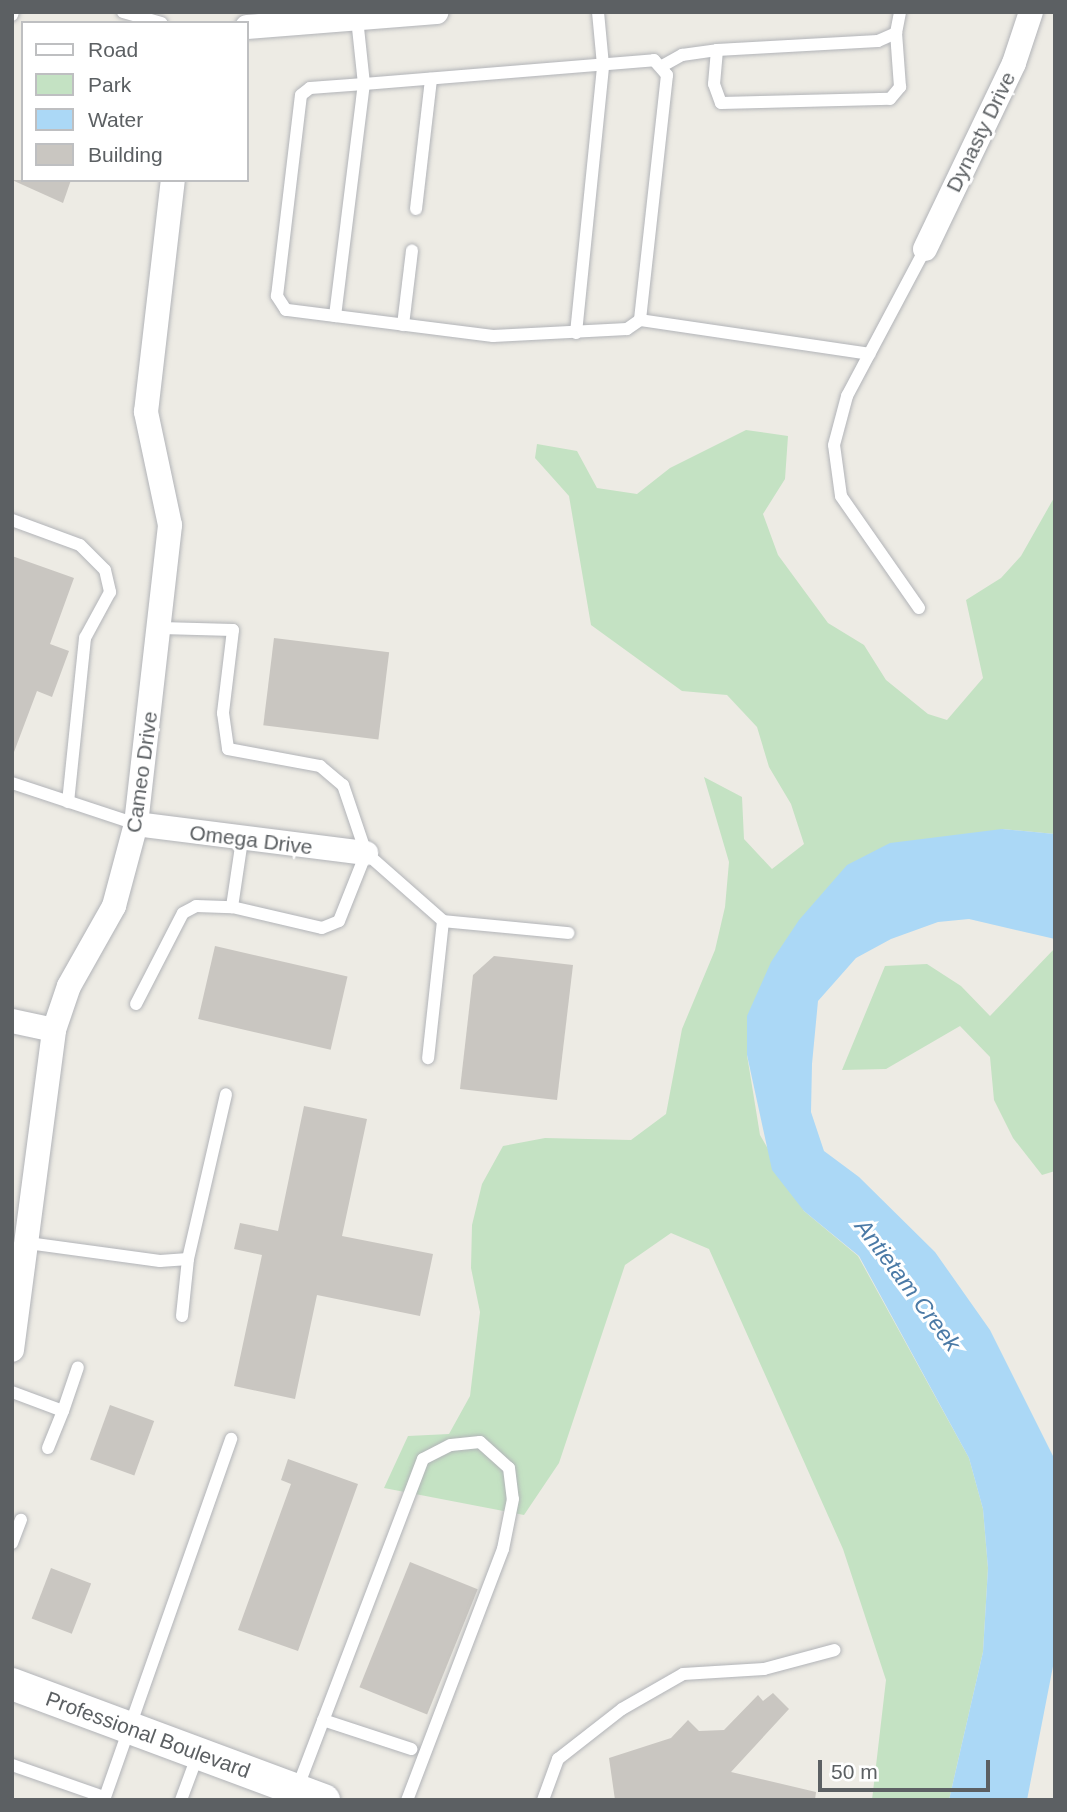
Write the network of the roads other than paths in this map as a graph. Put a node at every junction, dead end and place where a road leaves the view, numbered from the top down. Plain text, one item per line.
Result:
1 (123, 12) edge
2 (436, 12) edge
3 (598, 12) edge
4 (900, 12) edge
5 (1031, 12) edge
6 (357, 18) junction
7 (154, 21) edge
8 (248, 27) edge
9 (896, 33) junction
10 (717, 50) junction
11 (603, 65) junction
12 (664, 65) junction
13 (431, 79) junction
14 (364, 84) junction
15 (173, 182) edge
16 (416, 209) dead end
17 (925, 249) joint
18 (412, 251) dead end
19 (335, 316) junction
20 (640, 320) junction
21 (403, 325) junction
22 (576, 333) junction
23 (869, 354) junction
24 (12, 520) edge
25 (919, 608) dead end
26 (161, 628) junction
27 (12, 783) edge
28 (68, 802) junction
29 (136, 824) junction
30 (242, 840) junction
31 (366, 853) junction
32 (232, 907) junction
33 (443, 921) junction
34 (568, 933) dead end
35 (136, 1004) dead end
36 (12, 1021) edge
37 (54, 1030) junction
38 (428, 1058) dead end
39 (226, 1094) dead end
40 (28, 1243) junction
41 (188, 1259) junction
42 (16, 1307) edge
43 (182, 1316) dead end
44 (12, 1349) edge
45 (78, 1367) dead end
46 (12, 1392) edge
47 (63, 1411) junction
48 (231, 1439) dead end
49 (48, 1448) dead end
50 (21, 1520) dead end
51 (12, 1543) edge
52 (835, 1650) dead end
53 (12, 1684) edge
54 (323, 1720) junction
55 (130, 1728) junction
56 (411, 1749) dead end
57 (198, 1754) junction
58 (12, 1765) edge
59 (310, 1795) edge
60 (104, 1798) edge
61 (181, 1800) edge
62 (407, 1800) edge
63 (543, 1800) edge

1 - 7 lane
2 - 6 street
3 - 11 lane
4 - 9 lane
5 - 17 street, Dynasty Drive
6 - 8 street
6 - 14 lane
9 - 10 lane
9 - 10 lane
10 - 12 lane
11 - 12 lane
11 - 13 lane
11 - 22 lane
12 - 20 lane
13 - 14 lane
13 - 16 lane
14 - 19 lane
14 - 19 lane
15 - 26 street, Cameo Drive
17 - 23 lane
18 - 21 lane
19 - 21 lane
20 - 22 lane
20 - 23 lane
21 - 22 lane
23 - 25 lane
24 - 28 lane
26 - 29 street, Cameo Drive
26 - 31 lane
27 - 28 lane
28 - 29 lane
29 - 30 street, Omega Drive
29 - 37 street, Cameo Drive
30 - 31 street, Omega Drive
30 - 32 lane
31 - 32 lane
31 - 33 lane
32 - 35 lane
33 - 34 lane
33 - 38 lane
36 - 37 street
37 - 40 street, Cameo Drive
39 - 41 lane
40 - 41 lane
40 - 42 street, Cameo Drive
41 - 43 lane
42 - 44 street, Cameo Drive
45 - 47 lane
46 - 47 lane
47 - 49 lane
48 - 55 lane
50 - 51 lane
52 - 63 lane
53 - 55 street, Professional Boulevard
54 - 56 lane
54 - 59 lane
54 - 62 lane
55 - 57 street, Professional Boulevard
55 - 60 lane
57 - 59 street, Professional Boulevard
57 - 61 lane
58 - 60 lane

